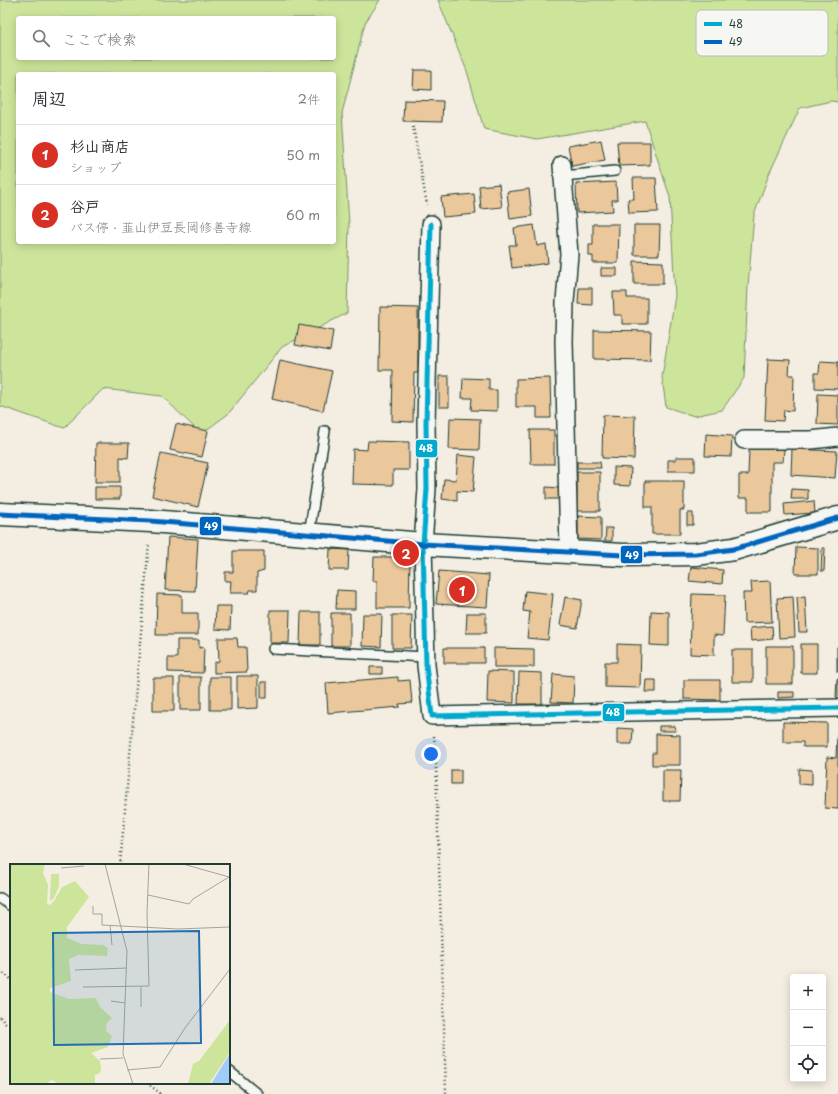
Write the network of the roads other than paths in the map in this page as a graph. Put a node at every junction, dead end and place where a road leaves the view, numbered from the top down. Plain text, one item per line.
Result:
1 (562, 170) joint
2 (615, 171) dead end
3 (431, 224) road end
4 (325, 431) dead end
5 (838, 437) edge
6 (744, 440) dead end
7 (0, 514) edge
8 (838, 518) edge
9 (309, 534) junction
10 (423, 544) junction
11 (569, 552) junction
12 (273, 649) dead end
13 (426, 657) junction
14 (838, 708) edge
15 (0, 898) edge
16 (10, 905) edge
17 (230, 1073) edge
18 (257, 1094) edge

1 - 2 lane
1 - 11 street
3 - 10 street
4 - 9 lane
5 - 6 street
7 - 9 main road
8 - 11 main road
9 - 10 main road
10 - 11 main road
10 - 13 street
12 - 13 lane
13 - 14 street
15 - 16 lane
17 - 18 lane

